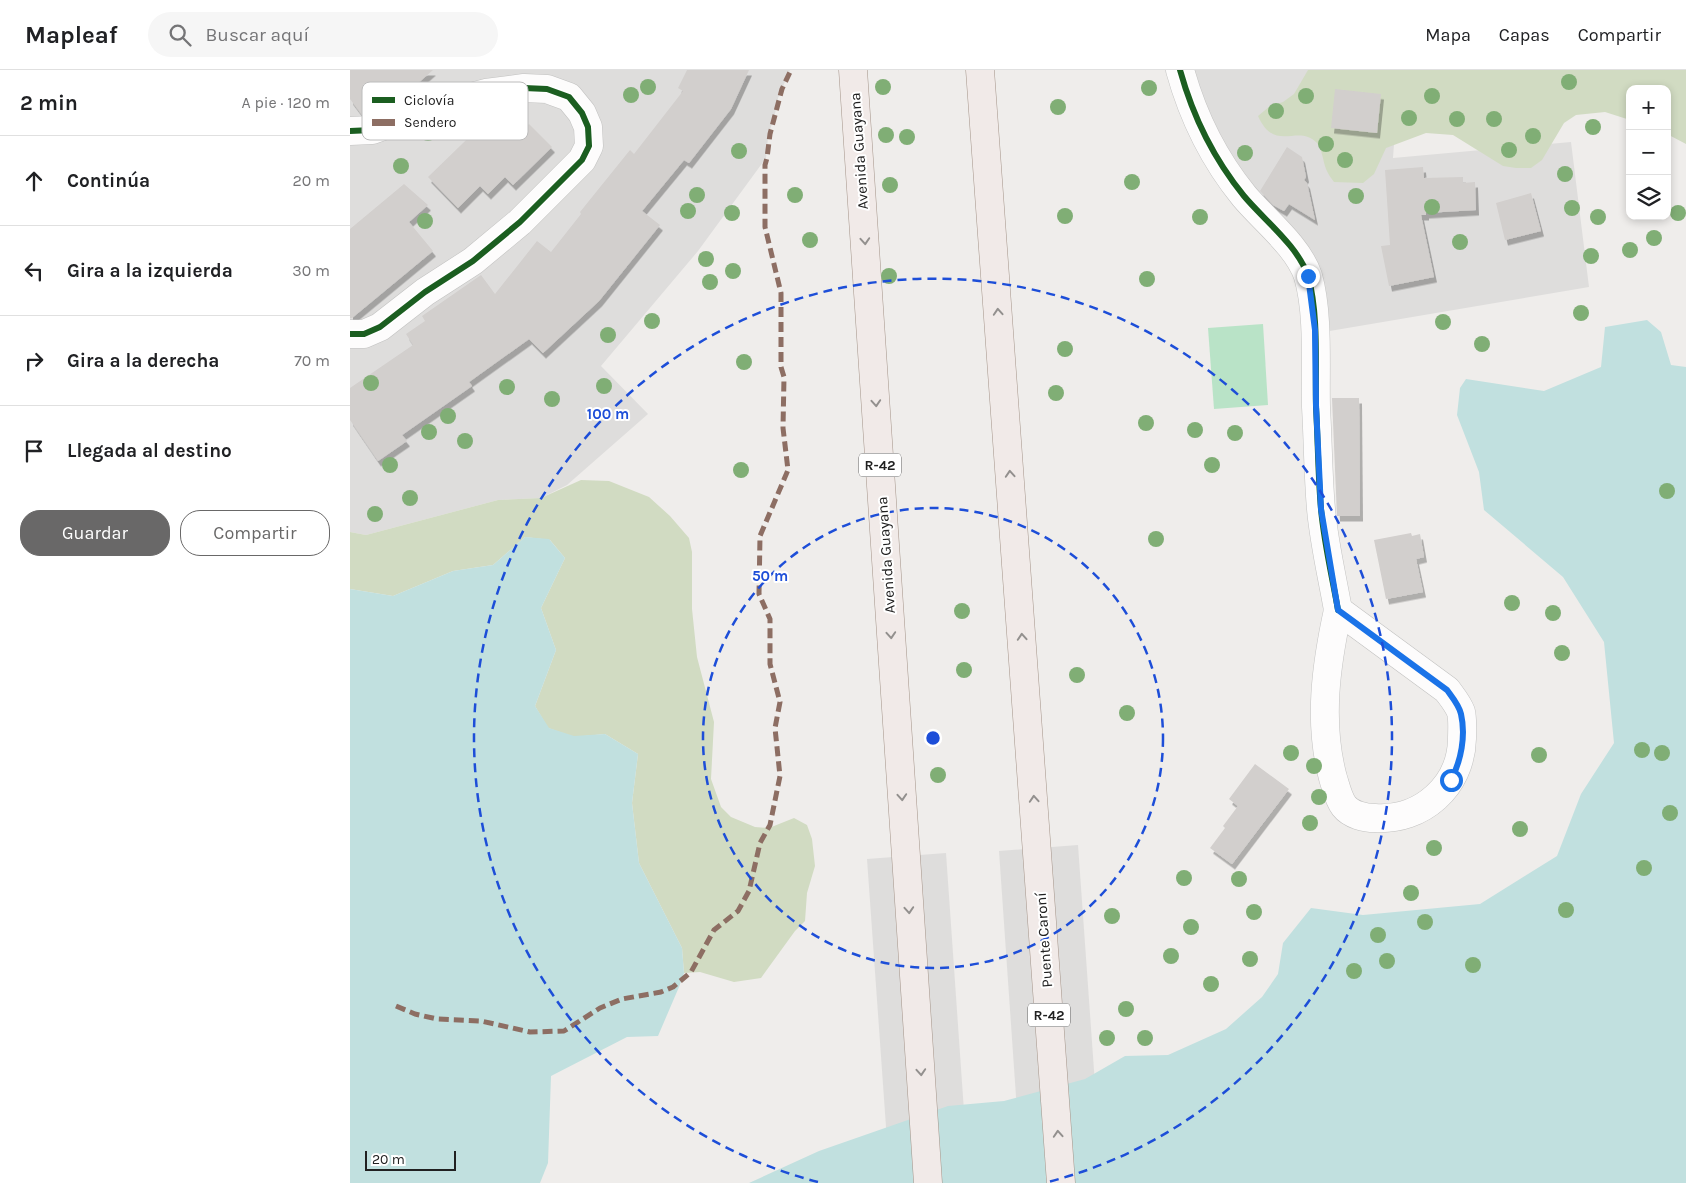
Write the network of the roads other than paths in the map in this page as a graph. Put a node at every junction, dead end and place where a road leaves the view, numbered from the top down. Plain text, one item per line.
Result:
1 (853, 70) edge
2 (980, 70) edge
3 (1180, 70) edge
4 (528, 88) edge
5 (350, 334) edge
6 (1338, 610) junction
7 (928, 1183) edge
8 (1061, 1183) edge

1 -> 7 main road, Avenida Guayana / R-42
8 -> 2 main road, Puente Caroní / R-42
3 - 6 street
4 - 5 street
6 - 6 street

